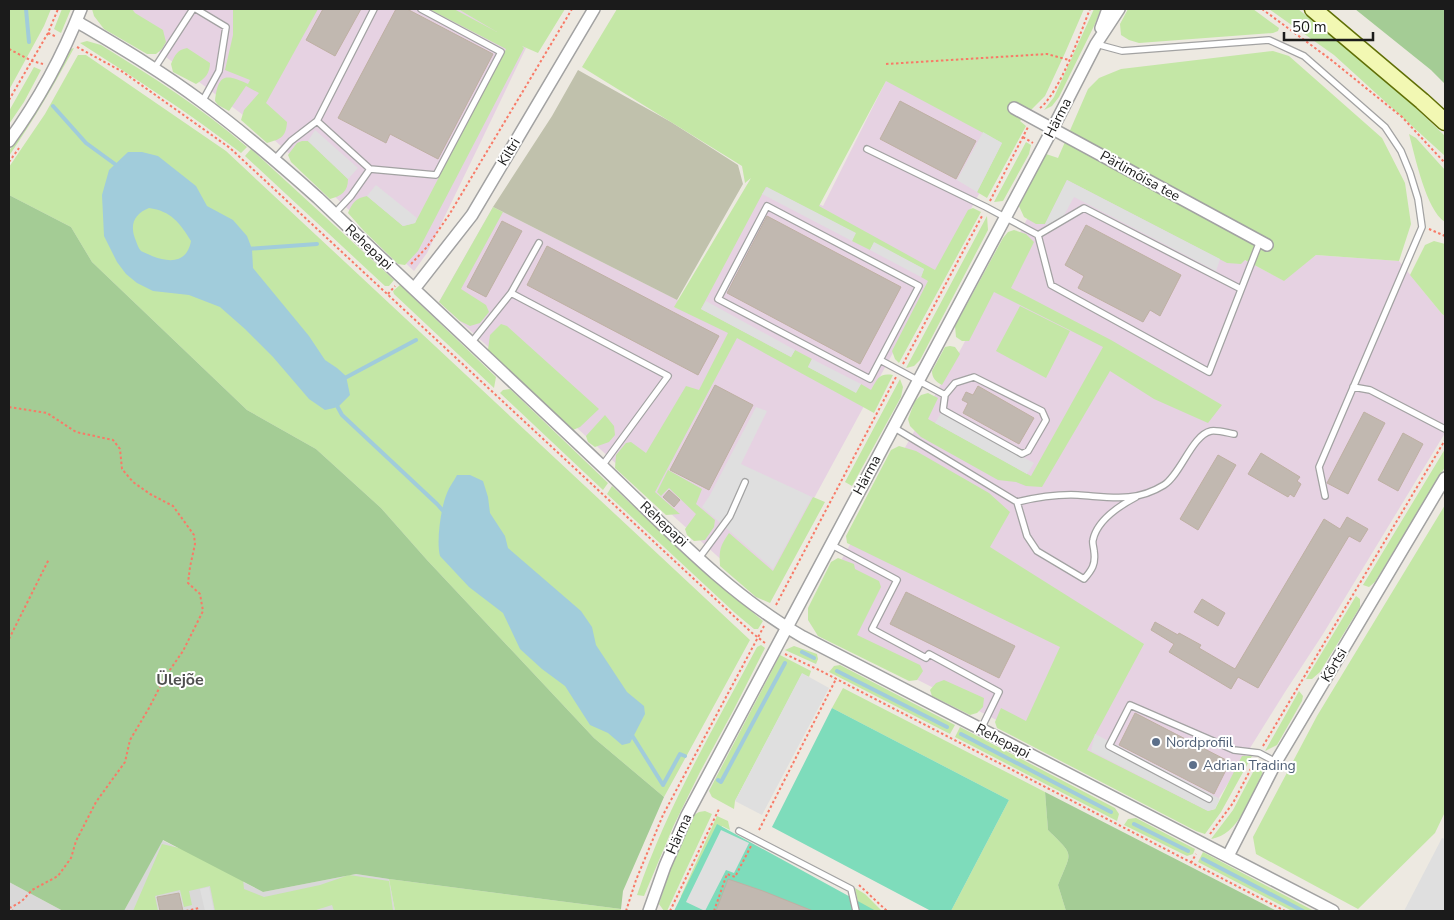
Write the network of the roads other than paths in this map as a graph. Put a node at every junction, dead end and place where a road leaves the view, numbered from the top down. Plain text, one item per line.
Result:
1 (81, 9) edge
2 (195, 9) edge
3 (374, 9) edge
4 (421, 9) edge
5 (594, 9) edge
6 (1108, 9) edge
7 (1119, 9) edge
8 (1313, 9) edge
9 (76, 21) junction
10 (1096, 44) junction
11 (154, 70) junction
12 (202, 102) junction
13 (1014, 108) dead end
14 (317, 121) junction
15 (1445, 122) edge
16 (1053, 128) junction
17 (9, 141) edge
18 (867, 149) dead end
19 (274, 160) junction
20 (370, 168) junction
21 (334, 214) junction
22 (1005, 217) junction
23 (1038, 235) junction
24 (539, 243) dead end
25 (1263, 243) joint
26 (414, 289) junction
27 (1241, 290) junction
28 (511, 294) junction
29 (471, 343) junction
30 (880, 360) junction
31 (917, 381) junction
32 (1353, 387) junction
33 (945, 395) junction
34 (893, 427) junction
35 (1445, 429) edge
36 (1234, 434) dead end
37 (602, 466) junction
38 (1445, 478) edge
39 (745, 482) dead end
40 (1325, 496) dead end
41 (1136, 497) junction
42 (1017, 502) junction
43 (830, 544) junction
44 (699, 558) junction
45 (787, 627) junction
46 (981, 729) junction
47 (1276, 762) junction
48 (1209, 799) dead end
49 (739, 831) dead end
50 (1228, 856) junction
51 (648, 911) edge
52 (856, 911) edge
53 (1333, 911) edge

1 - 9 street
2 - 11 lane
2 - 12 lane
3 - 14 lane
4 - 20 lane
5 - 26 street, Kiltri
6 - 10 street, Härma
7 - 10 street, Härma
8 - 15 main road
9 - 11 street, Rehepapi
9 - 17 street
10 - 16 street, Härma
10 - 32 lane
11 - 12 street, Rehepapi
12 - 19 street, Rehepapi
13 - 16 street, Pärlimõisa tee
14 - 19 lane
14 - 20 lane
16 - 22 street, Härma
16 - 25 street, Pärlimõisa tee
18 - 22 lane
19 - 21 street, Rehepapi
20 - 21 lane
21 - 26 street, Rehepapi
22 - 23 lane
22 - 31 street, Härma
23 - 27 lane
23 - 27 lane
24 - 28 lane
25 - 27 lane
26 - 29 street, Rehepapi
28 - 29 lane
28 - 37 lane
29 - 37 street, Rehepapi
30 - 30 lane
30 - 31 lane
31 - 33 lane
31 - 34 street, Härma
32 - 35 lane
32 - 40 lane
33 - 33 lane
34 - 42 lane
34 - 43 street, Härma
36 - 41 lane
37 - 44 street, Rehepapi
38 - 47 street, Kõrtsi
39 - 44 lane
41 - 42 lane
41 - 42 lane
43 - 45 street, Härma
43 - 46 lane
44 - 45 street, Rehepapi
45 - 46 street, Rehepapi
45 - 51 street, Härma
46 - 50 street, Rehepapi
47 - 48 lane
47 - 50 street, Kõrtsi
49 - 52 lane
50 - 53 street, Rehepapi

